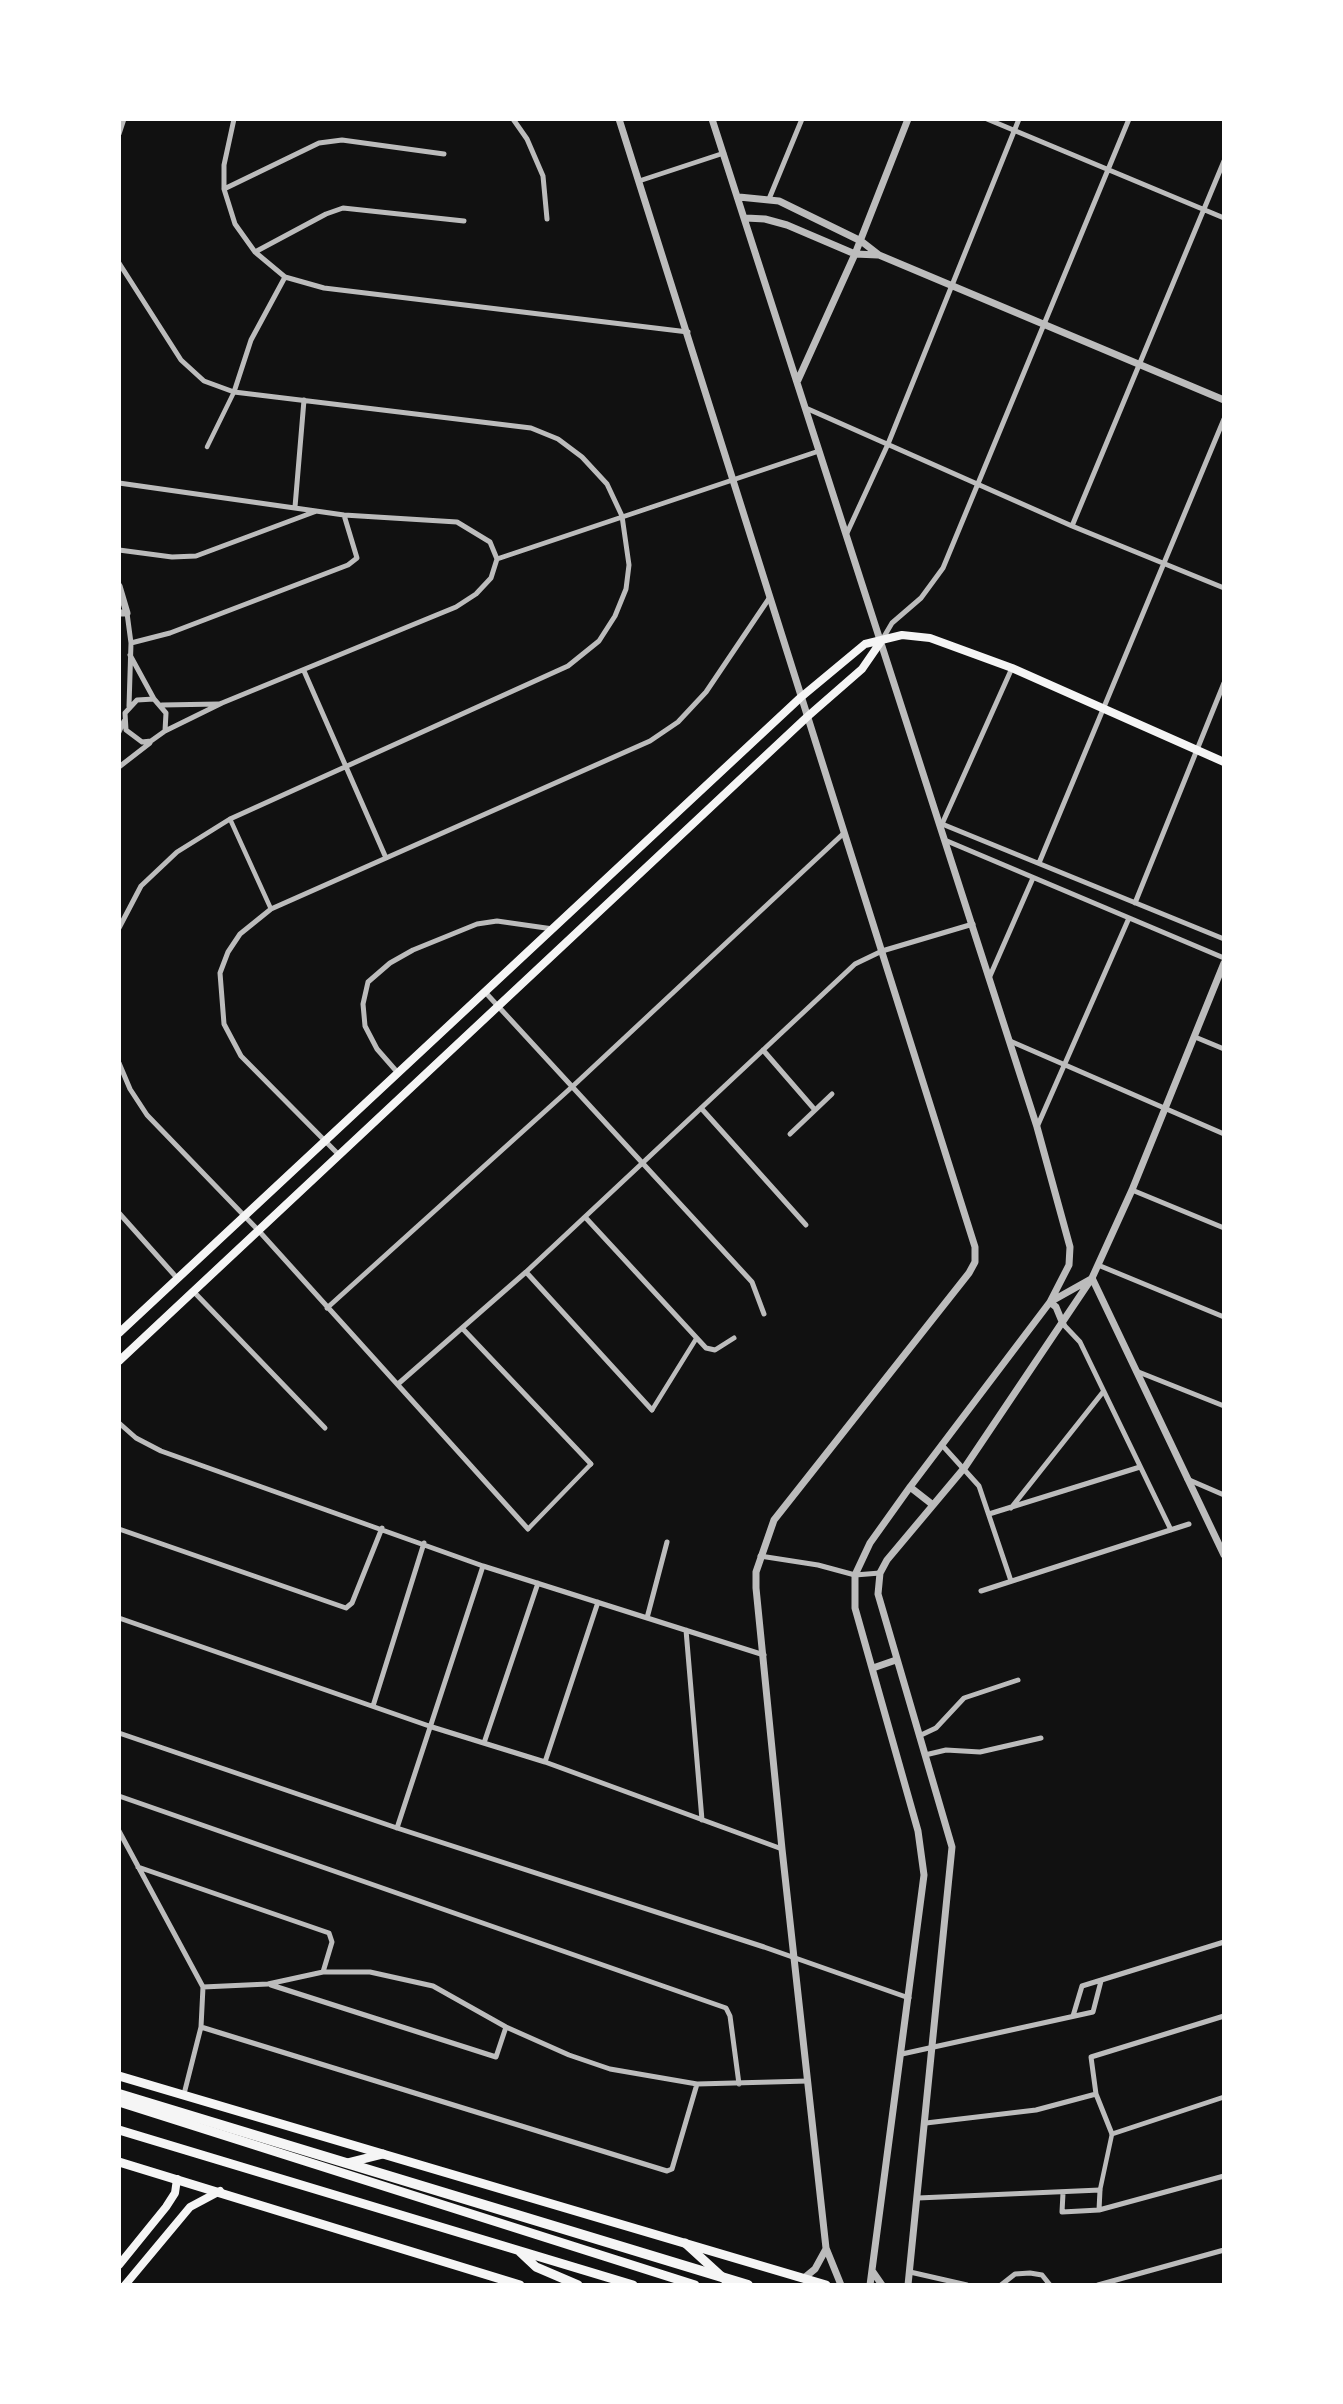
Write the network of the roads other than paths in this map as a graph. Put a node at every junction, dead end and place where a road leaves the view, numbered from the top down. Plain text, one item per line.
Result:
1 (124, 119) edge
2 (234, 119) edge
3 (513, 119) edge
4 (619, 119) edge
5 (712, 119) edge
6 (802, 119) edge
7 (908, 119) edge
8 (987, 119) edge
9 (1019, 119) edge
10 (1129, 119) edge
11 (1014, 131) junction
12 (119, 134) edge
13 (724, 153) junction
14 (444, 154) dead end
15 (1224, 160) edge
16 (1108, 170) junction
17 (639, 181) junction
18 (224, 189) junction
19 (739, 197) junction
20 (769, 199) junction
21 (1203, 209) junction
22 (746, 218) junction
23 (1224, 218) edge
24 (547, 219) dead end
25 (464, 220) dead end
26 (861, 241) junction
27 (255, 252) junction
28 (855, 254) junction
29 (879, 255) junction
30 (119, 262) edge
31 (285, 277) junction
32 (951, 285) junction
33 (1043, 325) junction
34 (688, 332) junction
35 (1139, 365) junction
36 (798, 381) junction
37 (234, 392) junction
38 (304, 400) junction
39 (1224, 400) edge
40 (808, 410) junction
41 (1224, 419) edge
42 (888, 444) junction
43 (207, 447) dead end
44 (821, 451) junction
45 (733, 478) junction
46 (119, 483) edge
47 (978, 485) junction
48 (295, 507) junction
49 (317, 511) junction
50 (344, 515) junction
51 (622, 516) junction
52 (1072, 526) junction
53 (847, 533) junction
54 (119, 550) edge
55 (497, 559) junction
56 (1163, 563) junction
57 (119, 586) edge
58 (1224, 588) edge
59 (769, 597) junction
60 (123, 613) edge
61 (881, 640) junction
62 (131, 643) junction
63 (130, 655) junction
64 (1012, 668) junction
65 (304, 671) junction
66 (1224, 683) edge
67 (800, 698) junction
68 (154, 699) junction
69 (222, 704) junction
70 (162, 705) junction
71 (129, 706) junction
72 (1101, 710) junction
73 (807, 717) junction
74 (124, 721) junction
75 (165, 731) junction
76 (119, 732) edge
77 (151, 741) junction
78 (1195, 751) junction
79 (1224, 762) edge
80 (345, 765) junction
81 (119, 767) edge
82 (230, 819) junction
83 (942, 824) junction
84 (844, 833) junction
85 (947, 841) junction
86 (386, 858) junction
87 (1039, 863) junction
88 (1033, 878) junction
89 (1135, 903) junction
90 (271, 909) junction
91 (1129, 918) junction
92 (974, 923) junction
93 (119, 929) edge
94 (553, 929) junction
95 (1224, 939) edge
96 (882, 951) junction
97 (1224, 960) edge
98 (990, 976) junction
99 (485, 992) junction
100 (498, 1006) junction
101 (1195, 1037) junction
102 (1010, 1041) junction
103 (1224, 1049) edge
104 (763, 1050) junction
105 (119, 1063) edge
106 (1064, 1065) junction
107 (398, 1073) junction
108 (573, 1086) junction
109 (832, 1094) dead end
110 (701, 1108) junction
111 (1164, 1108) junction
112 (815, 1110) junction
113 (1037, 1127) junction
114 (790, 1134) dead end
115 (1224, 1134) edge
116 (325, 1141) junction
117 (339, 1155) junction
118 (644, 1162) junction
119 (1132, 1190) junction
120 (119, 1213) edge
121 (244, 1216) junction
122 (585, 1217) junction
123 (806, 1225) dead end
124 (1224, 1228) edge
125 (258, 1230) junction
126 (1098, 1265) junction
127 (526, 1272) junction
128 (177, 1278) junction
129 (1092, 1278) junction
130 (193, 1291) junction
131 (1050, 1303) junction
132 (327, 1308) junction
133 (764, 1314) dead end
134 (1224, 1317) edge
135 (1063, 1324) junction
136 (462, 1328) junction
137 (119, 1333) edge
138 (734, 1338) dead end
139 (696, 1339) junction
140 (119, 1361) edge
141 (1136, 1371) junction
142 (398, 1384) junction
143 (1103, 1392) junction
144 (1224, 1406) edge
145 (652, 1410) joint
146 (119, 1423) edge
147 (325, 1428) dead end
148 (942, 1445) junction
149 (591, 1464) joint
150 (965, 1467) junction
151 (1140, 1467) junction
152 (1187, 1479) junction
153 (910, 1487) junction
154 (1224, 1495) edge
155 (933, 1505) junction
156 (1011, 1508) junction
157 (989, 1514) junction
158 (1189, 1524) dead end
159 (382, 1528) junction
160 (119, 1529) edge
161 (528, 1529) joint
162 (1171, 1530) junction
163 (667, 1542) dead end
164 (424, 1543) junction
165 (1224, 1555) edge
166 (760, 1556) junction
167 (483, 1566) junction
168 (880, 1573) junction
169 (855, 1575) junction
170 (1011, 1581) junction
171 (538, 1583) junction
172 (981, 1591) dead end
173 (598, 1602) junction
174 (119, 1618) edge
175 (647, 1618) junction
176 (686, 1630) junction
177 (764, 1655) junction
178 (896, 1660) junction
179 (873, 1668) junction
180 (1018, 1680) dead end
181 (373, 1706) junction
182 (432, 1727) junction
183 (119, 1732) edge
184 (919, 1735) junction
185 (1041, 1738) dead end
186 (484, 1743) junction
187 (925, 1755) junction
188 (545, 1762) junction
189 (119, 1796) edge
190 (702, 1820) junction
191 (397, 1828) junction
192 (119, 1831) edge
193 (782, 1849) junction
194 (138, 1867) junction
195 (1224, 1942) edge
196 (796, 1960) junction
197 (323, 1972) junction
198 (1101, 1981) junction
199 (268, 1984) junction
200 (203, 1987) junction
201 (909, 1998) junction
202 (1073, 2016) junction
203 (1224, 2016) edge
204 (201, 2027) junction
205 (506, 2027) junction
206 (934, 2047) junction
207 (902, 2054) junction
208 (119, 2076) edge
209 (808, 2081) junction
210 (697, 2084) junction
211 (739, 2084) junction
212 (119, 2094) edge
213 (184, 2094) junction
214 (1097, 2094) junction
215 (1224, 2097) edge
216 (119, 2102) edge
217 (926, 2123) junction
218 (119, 2130) edge
219 (1112, 2134) junction
220 (383, 2154) junction
221 (119, 2162) edge
222 (328, 2168) junction
223 (1224, 2176) edge
224 (177, 2179) junction
225 (1100, 2190) junction
226 (220, 2191) junction
227 (1063, 2193) junction
228 (918, 2198) junction
229 (1099, 2210) junction
230 (685, 2243) junction
231 (826, 2248) junction
232 (1224, 2250) edge
233 (519, 2251) junction
234 (119, 2265) edge
235 (872, 2272) junction
236 (910, 2272) junction
237 (804, 2278) junction
238 (1050, 2283) edge
239 (125, 2285) edge
240 (520, 2285) edge
241 (578, 2285) edge
242 (633, 2285) edge
243 (695, 2285) edge
244 (731, 2285) edge
245 (748, 2285) edge
246 (826, 2285) edge
247 (841, 2285) edge
248 (870, 2285) edge
249 (883, 2285) edge
250 (908, 2285) edge
251 (967, 2285) edge
252 (1001, 2285) edge
253 (1098, 2285) edge

1 - 12 street
2 - 18 street
3 - 24 street
4 - 17 street
5 - 13 street
6 - 20 street
7 - 26 street
8 - 11 street
9 - 11 street
10 - 16 street
11 - 16 street
11 - 32 street
13 - 17 street
13 - 19 street
14 - 18 street
15 - 21 street
16 - 21 street
16 - 33 street
17 - 34 street
18 - 27 street
19 - 20 street
19 - 22 street
20 - 26 street
21 - 23 street
21 - 35 street
22 - 28 street
22 - 36 street
25 - 27 street
26 - 28 street
26 - 29 street
27 - 31 street
28 - 29 street
28 - 36 street
29 - 32 street
30 - 37 street
31 - 34 street
31 - 37 street
32 - 33 street
32 - 42 street
33 - 35 street
33 - 47 street
34 - 45 street
35 - 39 street
35 - 52 street
36 - 40 street
37 - 38 street
37 - 43 street
38 - 48 street
38 - 51 street
40 - 42 street
40 - 44 street
41 - 56 street
42 - 47 street
42 - 53 street
44 - 45 street
44 - 53 street
45 - 51 street
45 - 59 street
46 - 48 street
47 - 52 street
47 - 61 street
48 - 49 street
49 - 50 street
49 - 54 street
50 - 55 street
50 - 62 street
51 - 55 street
51 - 80 street
52 - 56 street
53 - 61 street
55 - 65 street
56 - 58 street
56 - 72 street
57 - 60 street
59 - 67 street
59 - 86 street
60 - 62 street
61 - 64 main road
61 - 67 main road
61 - 73 main road
61 - 83 street
62 - 63 street
63 - 68 street
63 - 71 street
64 - 72 main road
64 - 83 street
65 - 69 street
65 - 80 street
66 - 78 street
67 - 73 street
67 - 94 main road
68 - 70 street
68 - 71 street
69 - 70 street
69 - 75 street
70 - 75 street
71 - 74 street
72 - 78 main road
72 - 87 street
73 - 84 street
73 - 100 main road
74 - 76 street
74 - 77 street
75 - 77 street
77 - 81 street
78 - 79 main road
78 - 89 street
80 - 82 street
80 - 86 street
82 - 90 street
82 - 93 street
83 - 85 street
83 - 87 street
84 - 96 street
84 - 108 street
85 - 88 street
85 - 92 street
86 - 90 street
87 - 89 street
88 - 91 street
88 - 98 street
89 - 95 street
90 - 116 street
91 - 97 street
91 - 106 street
92 - 96 street
92 - 98 street
94 - 99 main road
94 - 107 street
96 - 104 street
96 - 166 street
97 - 101 street
98 - 102 street
99 - 100 street
99 - 107 main road
100 - 108 street
100 - 117 main road
101 - 103 street
101 - 111 street
102 - 106 street
102 - 113 street
104 - 110 street
104 - 112 street
105 - 121 street
106 - 111 street
106 - 113 street
107 - 116 main road
108 - 118 street
108 - 132 street
109 - 112 street
110 - 118 street
110 - 123 street
111 - 115 street
111 - 119 street
112 - 114 street
113 - 131 street
116 - 117 street
116 - 121 main road
117 - 125 main road
118 - 122 street
118 - 133 street
119 - 124 street
119 - 126 street
120 - 128 street
121 - 125 street
121 - 128 main road
122 - 127 street
122 - 139 street
125 - 130 main road
125 - 132 street
126 - 129 street
126 - 134 street
127 - 136 street
127 - 145 street
128 - 137 main road
129 - 131 street
129 - 135 street
129 - 141 street
130 - 140 main road
130 - 147 street
131 - 135 street
131 - 148 street
132 - 142 street
135 - 143 street
135 - 150 street
136 - 142 street
136 - 149 street
138 - 139 street
139 - 145 street
141 - 144 street
141 - 152 street
142 - 161 street
143 - 151 street
143 - 156 street
146 - 159 street
148 - 150 street
148 - 153 street
149 - 161 street
150 - 155 street
150 - 157 street
151 - 156 street
151 - 162 street
152 - 154 street
152 - 165 street
153 - 155 street
153 - 169 street
155 - 168 street
156 - 157 street
157 - 170 street
158 - 162 street
159 - 160 street
159 - 164 street
162 - 170 street
163 - 175 street
164 - 167 street
164 - 181 street
166 - 169 street
166 - 177 street
167 - 171 street
167 - 182 street
168 - 169 street
168 - 178 street
169 - 179 street
170 - 172 street
171 - 173 street
171 - 186 street
173 - 175 street
173 - 188 street
174 - 181 street
175 - 176 street
176 - 177 street
176 - 190 street
177 - 193 street
178 - 179 street
178 - 184 street
179 - 201 street
180 - 184 street
181 - 182 street
182 - 186 street
182 - 191 street
183 - 191 street
184 - 187 street
185 - 187 street
186 - 188 street
187 - 206 street
188 - 190 street
189 - 211 street
190 - 193 street
191 - 196 street
192 - 194 street
193 - 196 street
194 - 197 street
194 - 200 street
195 - 198 street
196 - 201 street
196 - 209 street
197 - 199 street
197 - 205 street
198 - 202 street
198 - 202 street
199 - 200 street
199 - 205 street
200 - 204 street
201 - 207 street
202 - 206 street
203 - 214 street
204 - 210 street
204 - 213 street
205 - 210 street
206 - 207 street
206 - 217 street
207 - 235 street
208 - 213 main road
209 - 211 street
209 - 231 street
210 - 211 street
212 - 245 highway
213 - 220 main road
214 - 217 street
214 - 219 street
215 - 219 street
216 - 222 main road
217 - 228 street
218 - 233 main road
219 - 225 street
220 - 222 main road
220 - 230 main road
221 - 224 main road
222 - 243 main road
223 - 229 street
224 - 226 main road
224 - 234 main road
225 - 227 street
225 - 229 street
226 - 239 main road
226 - 240 main road
227 - 228 street
227 - 229 street
228 - 236 street
230 - 237 main road
230 - 244 main road
231 - 237 street
231 - 247 street
232 - 253 street
233 - 241 main road
233 - 242 main road
235 - 248 street
235 - 249 street
236 - 250 street
236 - 251 street
237 - 246 main road
238 - 252 street

